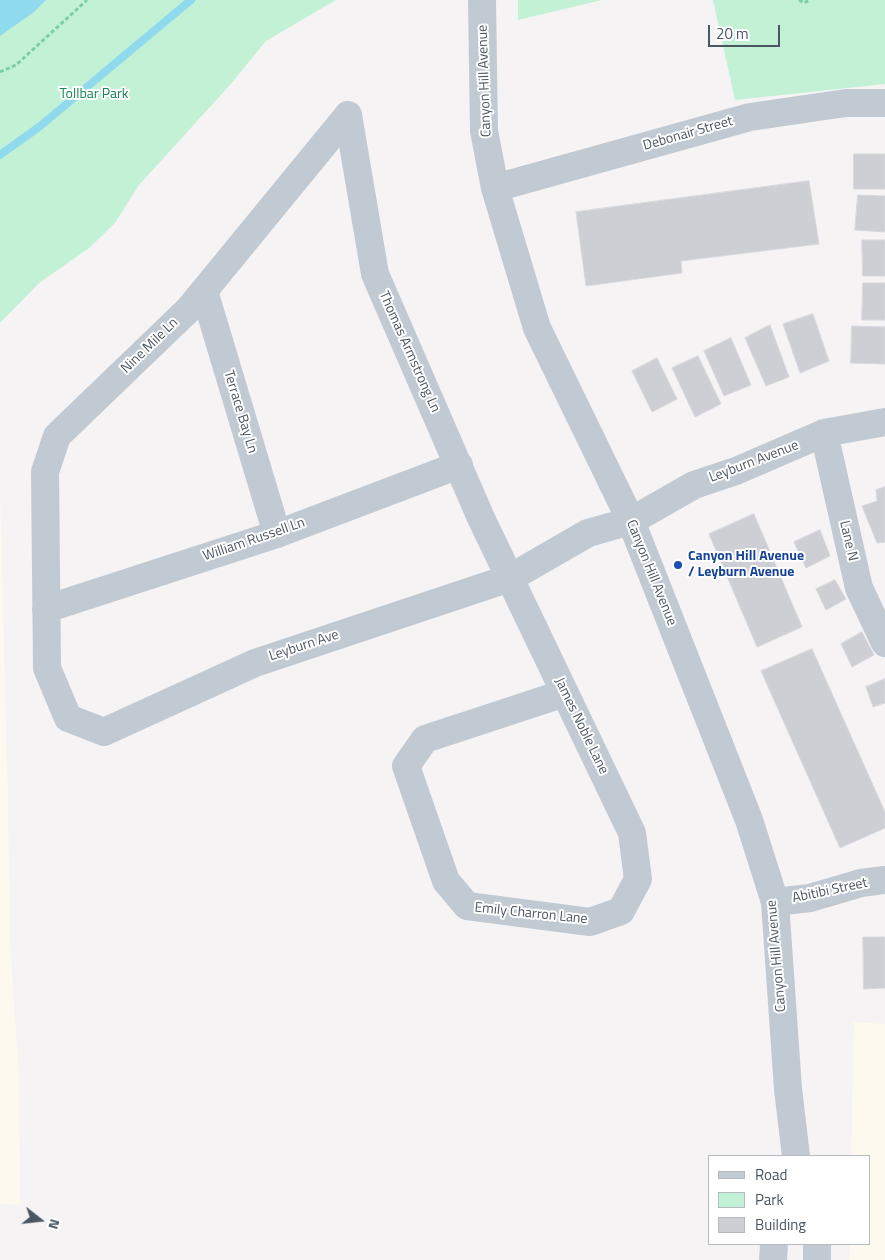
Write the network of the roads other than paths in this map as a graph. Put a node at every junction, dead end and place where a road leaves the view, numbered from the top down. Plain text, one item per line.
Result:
1 (482, 0) edge
2 (885, 103) edge
3 (348, 115) joint
4 (495, 188) junction
5 (204, 291) junction
6 (885, 422) edge
7 (824, 434) junction
8 (459, 465) junction
9 (631, 521) junction
10 (277, 534) junction
11 (510, 578) junction
12 (46, 610) junction
13 (885, 643) edge
14 (565, 693) junction
15 (104, 732) joint
16 (638, 879) joint
17 (885, 880) edge
18 (775, 902) junction
19 (795, 1155) edge
20 (774, 1245) edge
21 (817, 1245) edge
22 (773, 1260) edge
23 (817, 1260) edge

1 - 4 street, Canyon Hill Avenue
2 - 4 street, Debonair Street
3 - 5 street, Nine Mile Ln
3 - 8 street, Thomas Armstrong Ln
4 - 9 street, Canyon Hill Avenue
5 - 10 street, Terrace Bay Ln
5 - 12 street, Nine Mile Ln
6 - 7 street, Leyburn Avenue
7 - 9 street, Leyburn Avenue
7 - 13 street, Lane N
8 - 10 street, William Russell Ln
8 - 11 street, Thomas Armstrong Ln
9 - 11 street, Leyburn Avenue
9 - 18 street, Canyon Hill Avenue
10 - 12 street, William Russell Ln
11 - 14 street, James Noble Lane
11 - 15 street, Leyburn Ave
12 - 15 street, Nine Mile Ln
14 - 16 street, James Noble Lane
14 - 16 street, Emily Charron Lane
17 - 18 street, Abitibi Street
18 - 19 street, Canyon Hill Avenue
20 - 22 street
21 - 23 street

